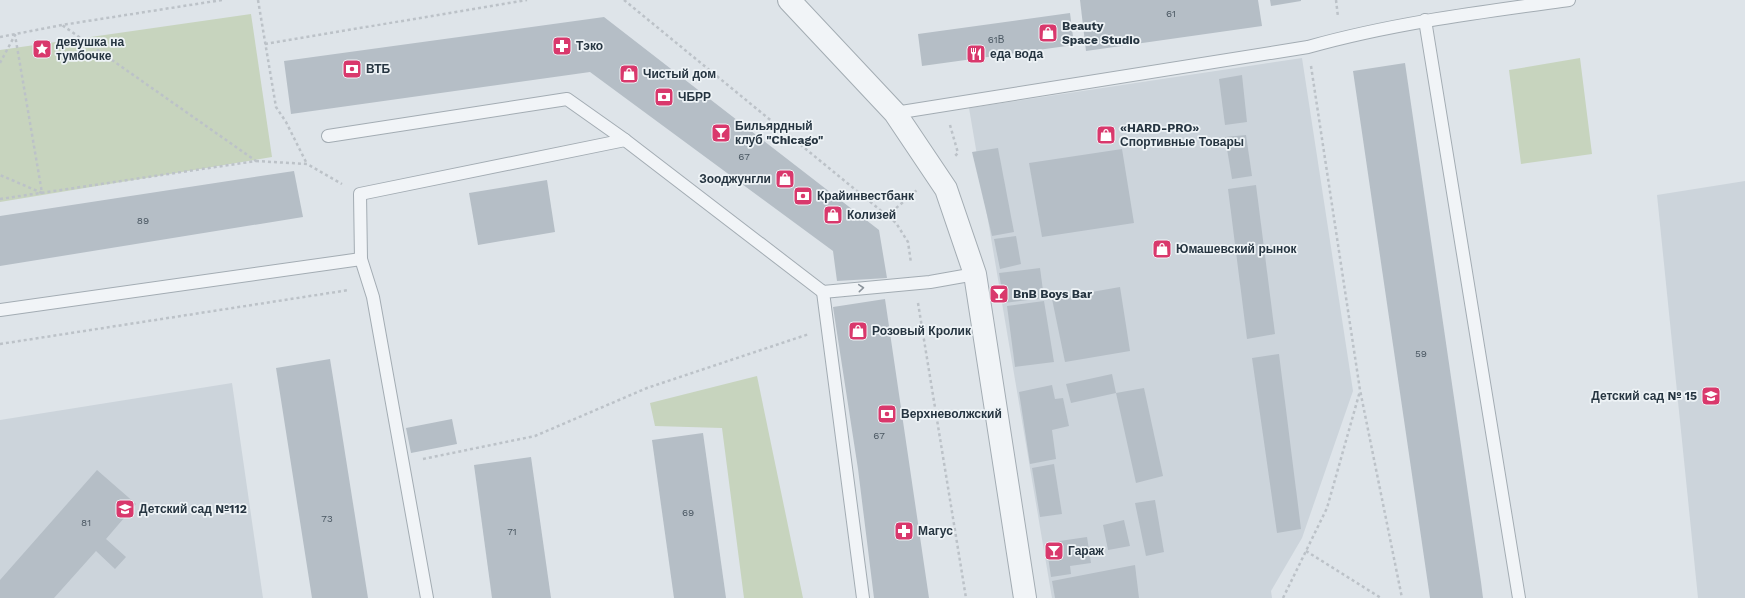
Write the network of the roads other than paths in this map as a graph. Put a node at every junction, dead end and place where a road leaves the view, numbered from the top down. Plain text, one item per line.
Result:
1 (789, 0) edge
2 (1569, 0) edge
3 (1425, 20) junction
4 (895, 114) junction
5 (328, 136) dead end
6 (625, 140) junction
7 (360, 259) junction
8 (975, 274) junction
9 (823, 292) junction
10 (0, 310) edge
11 (427, 598) edge
12 (863, 598) edge
13 (1025, 598) edge
14 (1518, 598) edge

1 - 4 street
2 - 3 lane
3 - 4 lane
3 - 14 lane
4 - 8 street
5 - 6 lane
6 - 7 lane
6 - 9 lane
7 - 10 lane
7 - 11 lane
9 -> 8 lane
8 - 13 street
9 - 12 lane

